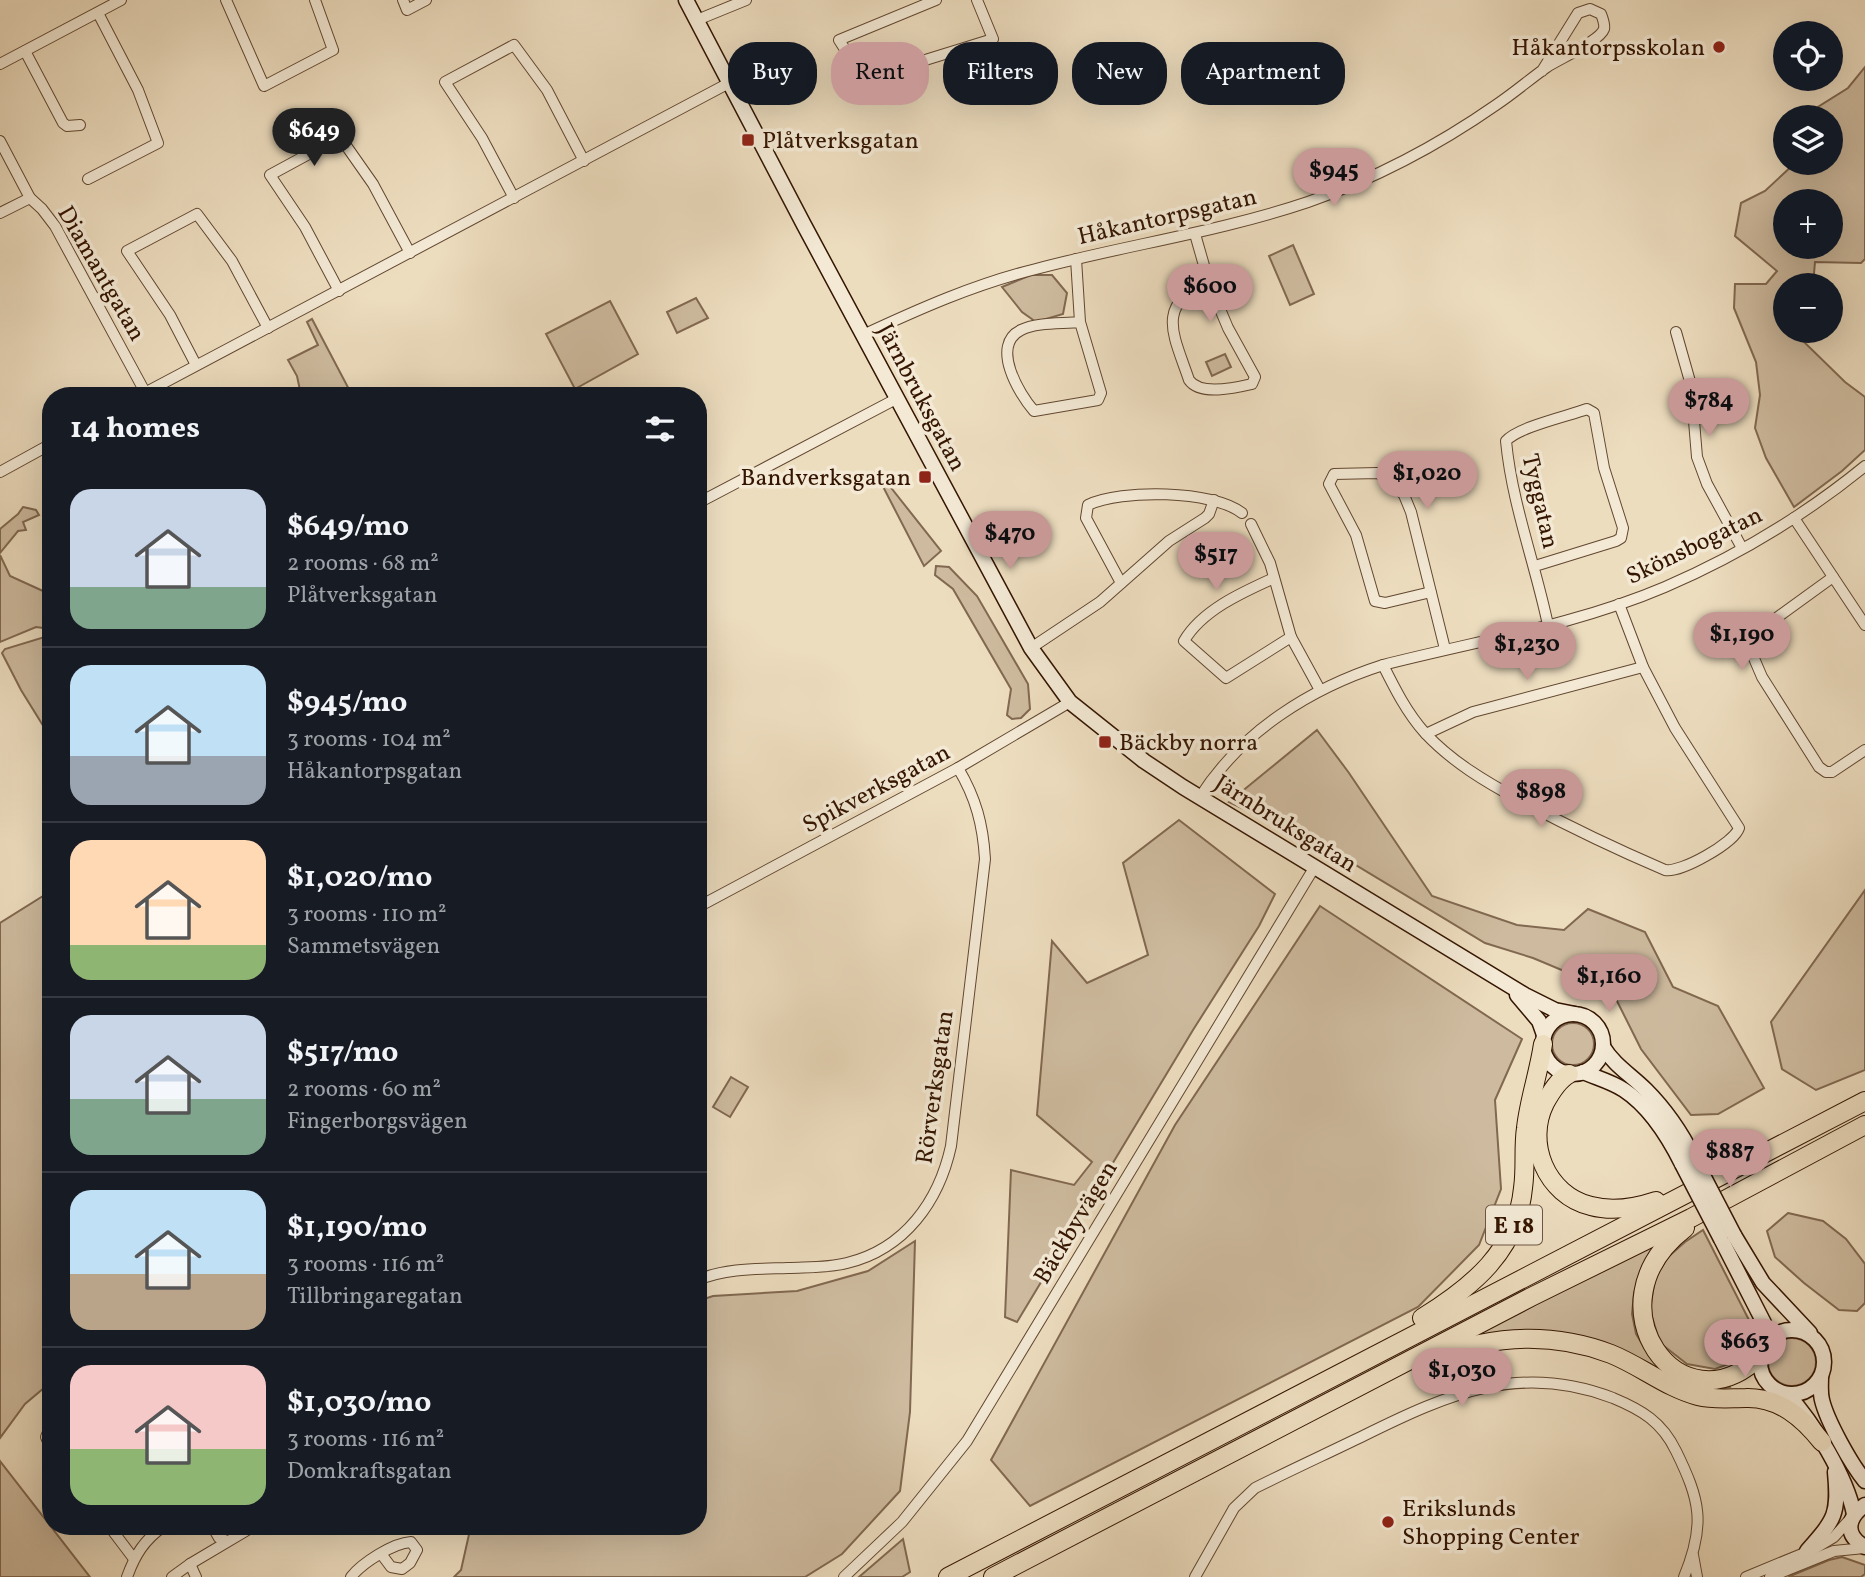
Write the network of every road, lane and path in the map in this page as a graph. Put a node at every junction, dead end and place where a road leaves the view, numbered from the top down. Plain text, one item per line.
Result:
1 (121, 0) edge
2 (226, 0) edge
3 (315, 0) edge
4 (403, 0) edge
5 (426, 0) edge
6 (686, 0) edge
7 (746, 0) edge
8 (936, 0) edge
9 (977, 0) edge
10 (98, 13) junction
11 (697, 20) junction
12 (25, 51) junction
13 (0, 64) edge
14 (1542, 71) junction
15 (728, 81) edge
16 (728, 84) edge
17 (741, 105) edge
18 (80, 125) dead end
19 (0, 141) edge
20 (584, 161) junction
21 (88, 179) dead end
22 (30, 198) junction
23 (514, 198) junction
24 (0, 213) edge
25 (1195, 234) junction
26 (410, 253) junction
27 (1076, 259) junction
28 (1209, 283) junction
29 (339, 291) junction
30 (1080, 322) junction
31 (268, 328) junction
32 (1676, 332) dead end
33 (863, 335) junction
34 (196, 365) junction
35 (138, 387) edge
36 (155, 387) edge
37 (896, 399) junction
38 (42, 449) edge
39 (1865, 466) edge
40 (0, 472) edge
41 (707, 498) edge
42 (1214, 499) junction
43 (1242, 513) dead end
44 (1794, 518) junction
45 (1251, 524) dead end
46 (1742, 548) junction
47 (1535, 566) junction
48 (1832, 577) junction
49 (1274, 578) junction
50 (1121, 583) junction
51 (1432, 592) junction
52 (1619, 604) junction
53 (1548, 625) junction
54 (1865, 625) edge
55 (1291, 637) junction
56 (1031, 648) junction
57 (1445, 649) junction
58 (1383, 665) junction
59 (1643, 667) junction
60 (1320, 690) junction
61 (1070, 702) junction
62 (1426, 734) junction
63 (1865, 750) edge
64 (958, 768) junction
65 (1200, 797) junction
66 (1314, 868) junction
67 (707, 902) edge
68 (1489, 972) junction
69 (1575, 1014) junction
70 (1543, 1039) junction
71 (1603, 1047) junction
72 (1576, 1073) junction
73 (1865, 1101) edge
74 (1865, 1125) edge
75 (1688, 1161) junction
76 (1736, 1194) junction
77 (1682, 1195) junction
78 (1728, 1237) junction
79 (707, 1277) edge
80 (1813, 1337) junction
81 (1385, 1349) junction
82 (1761, 1352) junction
83 (1415, 1357) junction
84 (1821, 1377) junction
85 (1675, 1386) junction
86 (1783, 1393) junction
87 (1822, 1442) junction
88 (1835, 1467) junction
89 (1865, 1481) edge
90 (1857, 1512) edge
91 (116, 1535) edge
92 (153, 1535) edge
93 (217, 1535) edge
94 (238, 1535) edge
95 (227, 1541) junction
96 (1847, 1548) junction
97 (1865, 1548) edge
98 (1807, 1551) junction
99 (1693, 1554) junction
100 (382, 1555) dead end
101 (1865, 1555) edge
102 (134, 1559) junction
103 (191, 1564) junction
104 (127, 1577) edge
105 (172, 1577) edge
106 (196, 1577) edge
107 (351, 1577) edge
108 (844, 1577) edge
109 (948, 1577) edge
110 (993, 1577) edge
111 (1195, 1577) edge
112 (1684, 1577) edge
113 (1697, 1577) edge
114 (1746, 1577) edge
115 (1770, 1577) edge

1 - 10 street
2 - 3 street
4 - 5 street
6 - 11 street, Järnbruksgatan
7 - 11 street
8 - 9 street
10 - 12 street
10 - 21 street
11 - 15 street, Järnbruksgatan
12 - 13 street
12 - 18 street
14 - 14 street, Håkantorpsgatan
14 - 25 street, Håkantorpsgatan
16 - 20 street
17 - 33 street, Järnbruksgatan
19 - 22 street, Diamantgatan
20 - 23 street
20 - 23 street
22 - 24 street
22 - 35 street, Diamantgatan
23 - 26 street
25 - 27 street, Håkantorpsgatan
25 - 28 street
26 - 29 street
26 - 29 street
27 - 30 street
27 - 33 street, Håkantorpsgatan
28 - 28 street
29 - 31 street
30 - 30 street
31 - 34 street
31 - 34 street
32 - 46 street
33 - 37 street, Järnbruksgatan
34 - 36 street
37 - 41 street
37 - 56 street, Järnbruksgatan
38 - 40 street
39 - 44 street, Skönsbogatan
42 - 43 street
42 - 50 street
42 - 50 street
44 - 46 street, Skönsbogatan
44 - 48 street
45 - 49 street
46 - 52 street, Skönsbogatan
47 - 47 street, Tyggatan
47 - 53 street, Tyggatan
48 - 54 street
48 - 63 street
49 - 55 street
49 - 55 street
50 - 56 street
51 - 51 street
51 - 57 street
52 - 53 street, Skönsbogatan
52 - 59 street
53 - 57 street, Skönsbogatan
55 - 60 street
56 - 61 street, Järnbruksgatan
57 - 58 street, Skönsbogatan
58 - 60 street, Skönsbogatan
58 - 62 street
59 - 62 street
59 - 62 street
60 - 65 street, Skönsbogatan
61 - 64 street, Spikverksgatan
61 - 65 street, Järnbruksgatan
64 - 67 street, Spikverksgatan
64 - 79 street, Rörverksgatan
65 - 66 street, Järnbruksgatan
66 - 68 street, Järnbruksgatan
66 - 108 street, Bäckbyvägen
68 - 69 street, Järnbruksgatan
68 - 70 street, Järnbruksgatan
69 - 70 street
69 - 71 street
70 - 72 street
70 - 81 highway, E 18
71 - 72 street
71 - 75 street
72 - 75 street
72 - 77 highway, E 18
73 - 77 highway, E 18
74 - 76 highway
75 - 78 street, bridge
76 - 82 highway
76 - 83 highway
77 - 81 highway, E 18
78 - 80 street
78 - 82 street
80 - 82 street
80 - 84 street
81 - 109 highway, E 18
82 - 86 street
83 - 85 highway
83 - 110 highway
84 - 86 street
84 - 89 street
85 - 86 highway
85 - 87 highway
86 - 87 street
87 - 88 street
88 - 90 street
88 - 98 street
90 - 97 street
90 - 98 street
91 - 102 street
92 - 102 street
93 - 95 street
94 - 95 street
95 - 103 street
96 - 97 street
96 - 101 street
96 - 115 street
98 - 114 street
99 - 111 street
99 - 112 street
99 - 113 street
100 - 107 street
102 - 104 street
103 - 105 street
103 - 106 street

